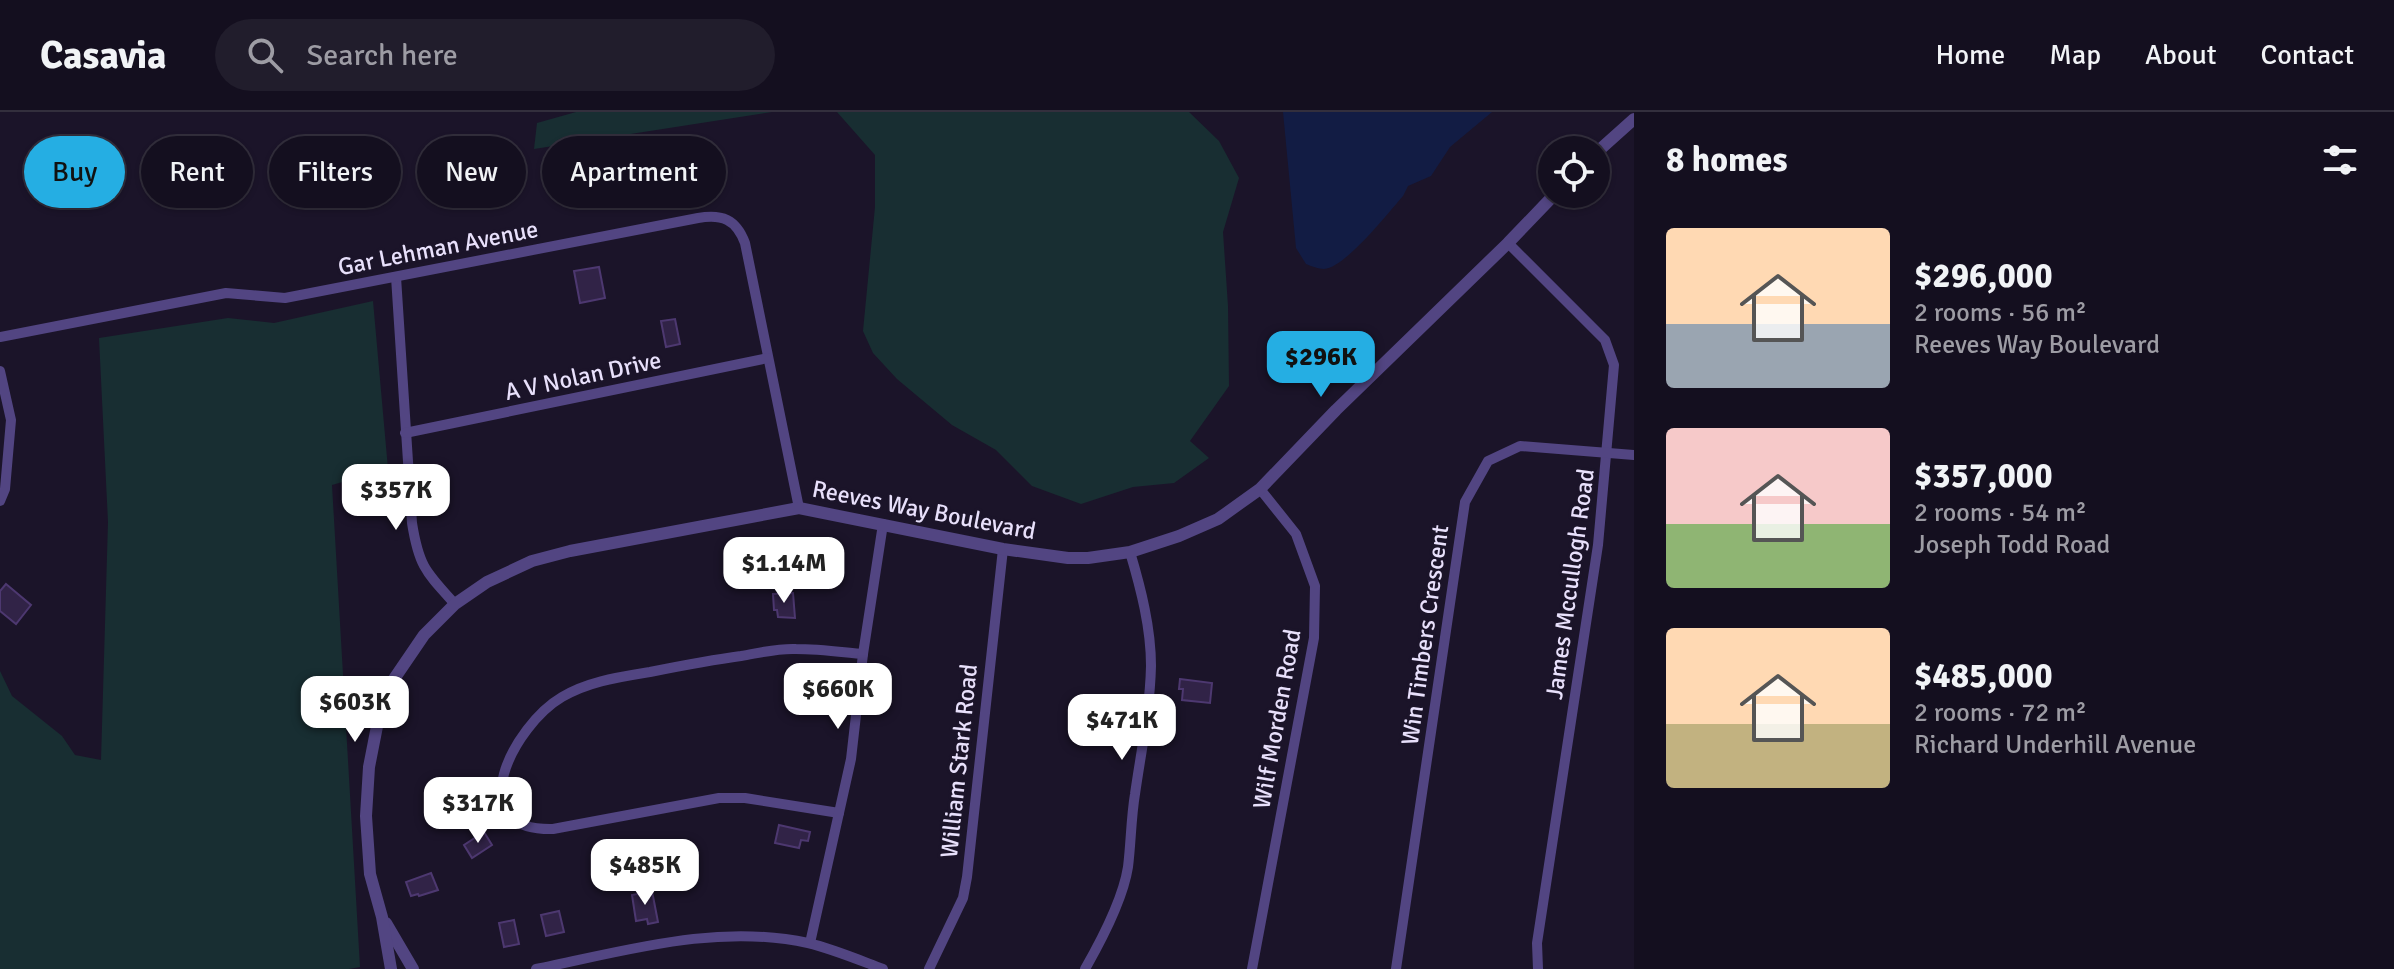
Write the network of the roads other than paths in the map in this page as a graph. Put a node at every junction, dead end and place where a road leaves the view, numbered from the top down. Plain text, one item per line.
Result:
1 (1634, 119) edge
2 (1610, 140) edge
3 (1542, 208) edge
4 (1508, 243) junction
5 (396, 277) junction
6 (0, 337) edge
7 (768, 358) junction
8 (0, 371) edge
9 (405, 433) junction
10 (1608, 453) junction
11 (1634, 455) edge
12 (1260, 489) junction
13 (0, 501) edge
14 (799, 508) junction
15 (883, 524) junction
16 (1003, 549) junction
17 (1130, 552) junction
18 (455, 604) junction
19 (863, 654) junction
20 (839, 813) junction
21 (382, 917) junction
22 (810, 943) junction
23 (391, 969) edge
24 (413, 969) edge
25 (536, 969) edge
26 (883, 969) edge
27 (929, 969) edge
28 (1085, 969) edge
29 (1252, 969) edge
30 (1396, 969) edge
31 (1538, 969) edge

1 - 2 street
3 - 4 street, Reeves Way Boulevard
4 - 10 street, James Mccullogh Road
4 - 12 street, Reeves Way Boulevard
5 - 6 street, Gar Lehman Avenue
5 - 7 street, Gar Lehman Avenue
5 - 9 street
7 - 9 street, A V Nolan Drive
7 - 14 street, Gar Lehman Avenue
8 - 13 street
9 - 18 street
10 - 11 street, Win Timbers Crescent
10 - 30 street, Win Timbers Crescent
10 - 31 street, James Mccullogh Road
12 - 17 street, Reeves Way Boulevard
12 - 29 street, Wilf Morden Road
14 - 15 street, Reeves Way Boulevard
14 - 18 street, Reeves Way Boulevard
15 - 16 street, Reeves Way Boulevard
15 - 19 street
16 - 17 street, Reeves Way Boulevard
16 - 27 street, William Stark Road
17 - 28 street
18 - 21 street, Reeves Way Boulevard
19 - 20 street
19 - 20 street
20 - 22 street
21 - 23 street, Reeves Way Boulevard
21 - 24 street, Reeves Way Boulevard
22 - 25 street
22 - 26 street

